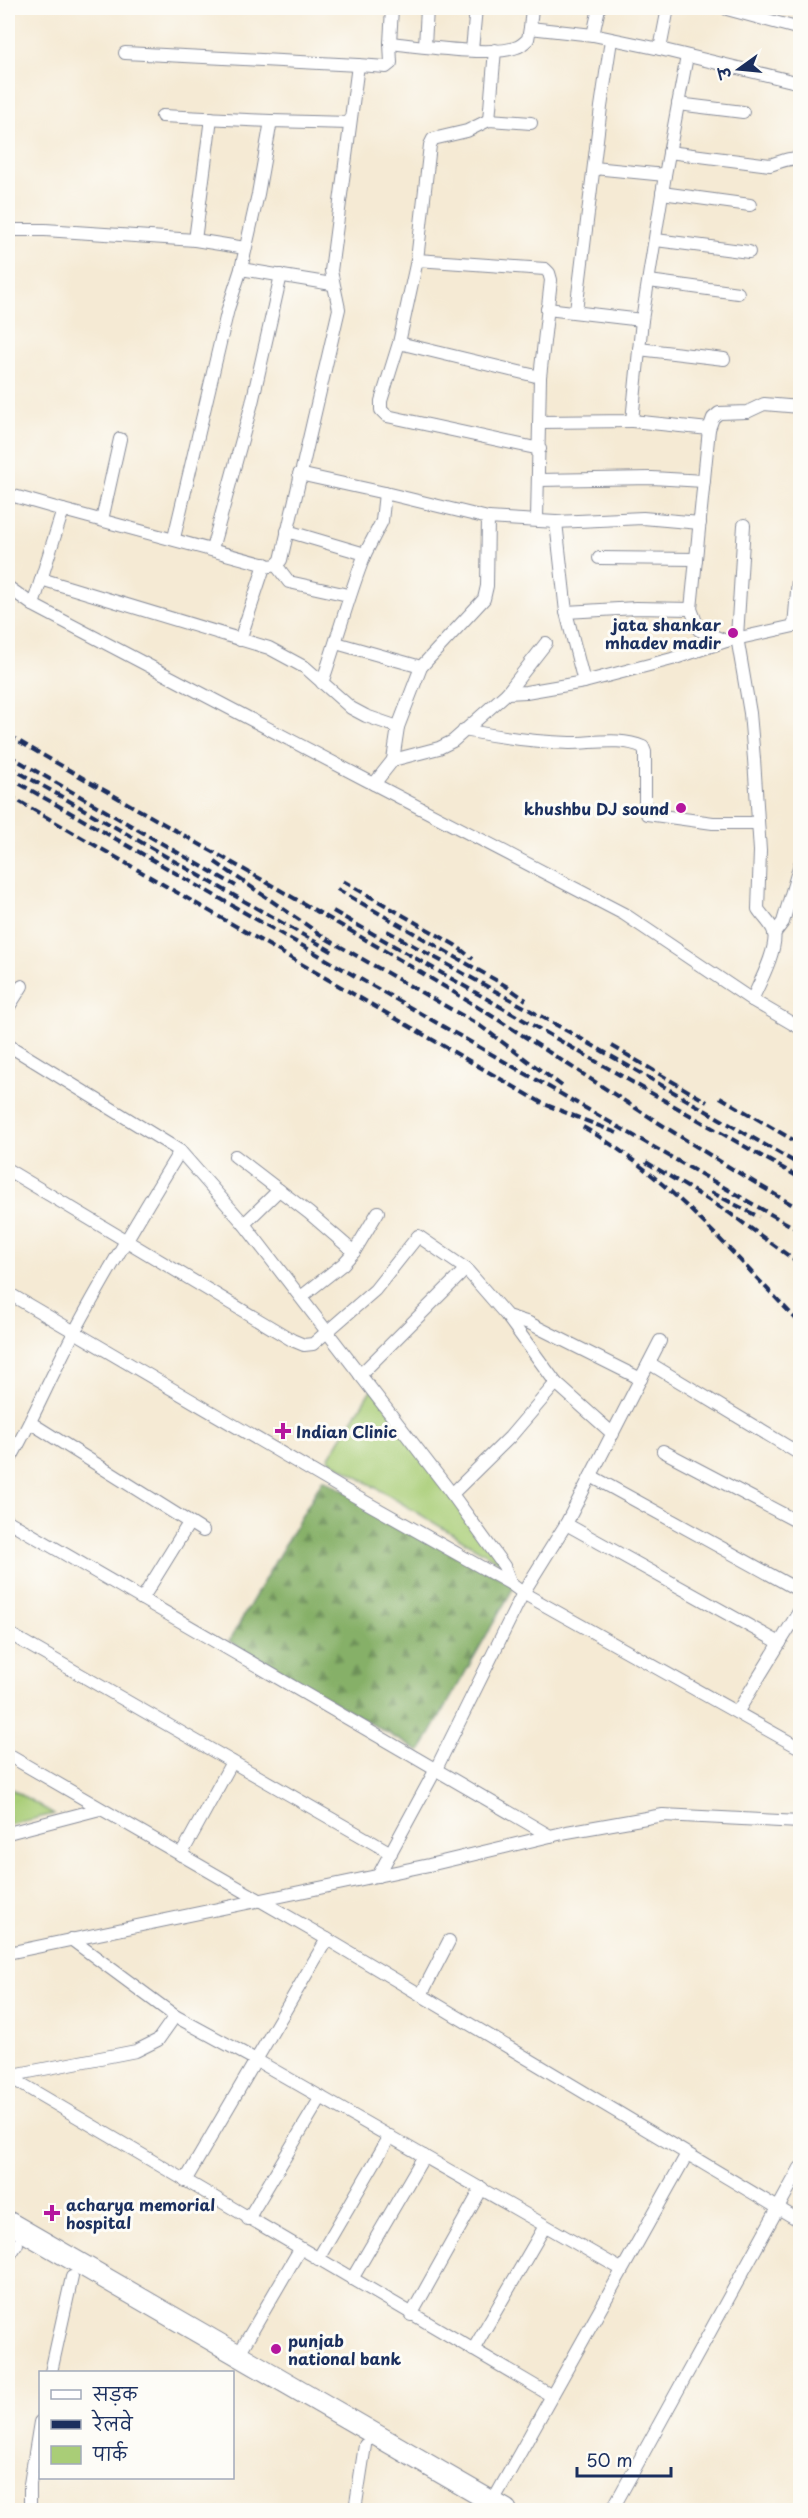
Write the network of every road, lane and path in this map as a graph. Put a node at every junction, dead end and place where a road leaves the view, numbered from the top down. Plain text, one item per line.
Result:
1 (392, 8) edge
2 (427, 8) edge
3 (476, 8) edge
4 (532, 8) edge
5 (599, 8) edge
6 (668, 8) edge
7 (727, 9) dead end
8 (530, 28) junction
9 (801, 29) edge
10 (592, 35) junction
11 (611, 40) junction
12 (390, 43) junction
13 (425, 46) junction
14 (660, 49) junction
15 (472, 50) junction
16 (495, 50) junction
17 (125, 53) dead end
18 (687, 56) junction
19 (358, 65) junction
20 (801, 83) edge
21 (678, 104) junction
22 (743, 112) dead end
23 (162, 116) dead end
24 (211, 118) junction
25 (489, 120) junction
26 (272, 121) junction
27 (350, 123) junction
28 (531, 123) dead end
29 (669, 152) junction
30 (801, 159) edge
31 (594, 168) junction
32 (665, 175) junction
33 (662, 193) junction
34 (750, 205) dead end
35 (8, 230) edge
36 (195, 240) junction
37 (656, 240) junction
38 (245, 248) junction
39 (749, 252) dead end
40 (417, 260) junction
41 (241, 269) junction
42 (280, 275) junction
43 (649, 281) junction
44 (332, 284) junction
45 (738, 293) dead end
46 (547, 309) junction
47 (576, 311) junction
48 (642, 320) junction
49 (399, 344) junction
50 (639, 349) junction
51 (724, 360) dead end
52 (540, 377) junction
53 (801, 407) edge
54 (632, 420) junction
55 (540, 422) junction
56 (709, 429) junction
57 (120, 439) dead end
58 (540, 450) junction
59 (299, 474) junction
60 (538, 480) junction
61 (704, 481) junction
62 (385, 493) junction
63 (14, 496) dead end
64 (63, 510) junction
65 (488, 518) junction
66 (537, 519) junction
67 (102, 520) junction
68 (556, 522) junction
69 (700, 523) junction
70 (744, 525) dead end
71 (287, 531) junction
72 (174, 538) junction
73 (212, 549) junction
74 (365, 554) junction
75 (801, 556) edge
76 (598, 558) dead end
77 (696, 559) junction
78 (270, 565) junction
79 (41, 579) junction
80 (8, 586) edge
81 (348, 595) junction
82 (33, 605) junction
83 (691, 609) junction
84 (566, 612) junction
85 (797, 625) edge
86 (731, 639) junction
87 (240, 640) junction
88 (336, 643) junction
89 (546, 643) dead end
90 (421, 668) junction
91 (584, 682) junction
92 (322, 683) junction
93 (507, 693) junction
94 (398, 727) junction
95 (464, 730) junction
96 (393, 760) junction
97 (374, 784) junction
98 (758, 823) junction
99 (801, 864) edge
100 (774, 934) junction
101 (22, 986) dead end
102 (752, 1000) junction
103 (8, 1008) edge
104 (801, 1028) edge
105 (8, 1045) edge
106 (180, 1151) junction
107 (234, 1156) dead end
108 (8, 1170) edge
109 (279, 1190) junction
110 (378, 1212) dead end
111 (244, 1224) junction
112 (125, 1241) junction
113 (354, 1252) junction
114 (466, 1269) junction
115 (8, 1293) edge
116 (301, 1297) junction
117 (507, 1316) junction
118 (75, 1331) junction
119 (326, 1332) junction
120 (660, 1341) dead end
121 (649, 1363) junction
122 (360, 1375) junction
123 (640, 1379) junction
124 (556, 1383) junction
125 (31, 1423) junction
126 (613, 1434) junction
127 (663, 1451) dead end
128 (801, 1454) edge
129 (8, 1463) edge
130 (591, 1476) junction
131 (452, 1494) junction
132 (8, 1521) edge
133 (189, 1523) junction
134 (801, 1523) edge
135 (566, 1524) junction
136 (203, 1531) dead end
137 (511, 1584) junction
138 (801, 1591) edge
139 (523, 1593) junction
140 (142, 1599) junction
141 (801, 1610) edge
142 (8, 1633) edge
143 (780, 1643) junction
144 (738, 1711) junction
145 (801, 1748) edge
146 (8, 1755) edge
147 (232, 1762) junction
148 (436, 1769) junction
149 (100, 1809) junction
150 (801, 1822) edge
151 (8, 1833) edge
152 (550, 1836) junction
153 (391, 1852) junction
154 (181, 1855) junction
155 (378, 1876) junction
156 (260, 1900) junction
157 (327, 1939) junction
158 (71, 1940) junction
159 (449, 1941) dead end
160 (8, 1953) edge
161 (421, 1995) junction
162 (175, 2016) junction
163 (256, 2060) junction
164 (8, 2076) edge
165 (321, 2097) junction
166 (390, 2136) junction
167 (687, 2154) junction
168 (424, 2156) junction
169 (801, 2168) edge
170 (185, 2181) junction
171 (482, 2188) junction
172 (779, 2208) junction
173 (248, 2219) junction
174 (801, 2221) edge
175 (8, 2222) edge
176 (545, 2226) junction
177 (11, 2247) edge
178 (300, 2249) junction
179 (318, 2259) junction
180 (621, 2269) junction
181 (72, 2277) junction
182 (352, 2280) junction
183 (411, 2315) junction
184 (473, 2350) junction
185 (237, 2357) junction
186 (51, 2371) edge
187 (552, 2396) junction
188 (39, 2428) edge
189 (365, 2445) junction
190 (492, 2508) edge
191 (30, 2511) edge
192 (356, 2511) edge
193 (612, 2511) edge

1 - 12 street
2 - 13 street
3 - 15 street
4 - 8 street
5 - 10 street
6 - 14 street
7 - 9 street
8 - 10 street
8 - 16 street
10 - 11 street
11 - 14 street
11 - 31 street
12 - 13 street
12 - 19 street
13 - 15 street
14 - 18 street
15 - 16 street
16 - 25 street
17 - 19 street
18 - 20 street
18 - 21 street
19 - 27 street
21 - 22 street
21 - 29 street
23 - 24 street
24 - 26 street
24 - 36 street
25 - 28 street
25 - 40 street
26 - 27 street
26 - 38 street
27 - 44 street
29 - 30 street
29 - 32 street
31 - 32 street
31 - 47 street
32 - 33 street
33 - 34 street
33 - 37 street
35 - 36 street
36 - 38 street
37 - 39 street
37 - 43 street
38 - 41 street
40 - 46 street
40 - 49 street
41 - 42 street
41 - 72 street
42 - 44 street
42 - 73 street
43 - 45 street
43 - 48 street
44 - 59 street
46 - 47 street
46 - 52 street
47 - 48 street
48 - 50 street
49 - 52 street
49 - 58 street
50 - 51 street
50 - 54 street
52 - 55 street
53 - 56 street
54 - 55 street
54 - 56 street
55 - 58 street
56 - 61 street
57 - 67 street
58 - 60 street
59 - 62 street
59 - 71 street
60 - 61 street
60 - 66 street
61 - 69 street
62 - 65 street
62 - 74 street
63 - 64 street
64 - 67 street
64 - 79 street
65 - 66 street
65 - 90 street
66 - 68 street
67 - 72 street
68 - 69 street
68 - 84 street
69 - 77 street
70 - 86 street
71 - 74 street
71 - 78 street
72 - 73 street
73 - 78 street
74 - 81 street
75 - 85 street
76 - 77 street
77 - 83 street
78 - 81 street
78 - 87 street
79 - 82 street
79 - 87 street
80 - 82 street
81 - 88 street
82 - 97 street
83 - 84 street
83 - 86 street
84 - 91 street
85 - 86 street
86 - 91 street
86 - 98 street
87 - 92 street
88 - 90 street
88 - 92 street
89 - 93 street
90 - 94 street
91 - 93 street
92 - 94 street
93 - 95 street
94 - 96 street
95 - 96 street
95 - 98 street
96 - 97 street
97 - 102 street
98 - 100 street
99 - 100 street
100 - 102 street
101 - 103 street
102 - 104 street
105 - 106 street
106 - 111 street
106 - 112 street
107 - 109 street
108 - 112 street
109 - 111 street
109 - 113 street
110 - 113 street
111 - 116 street
112 - 118 street
112 - 119 street
113 - 116 street
114 - 117 street
114 - 119 street
114 - 122 street
115 - 118 street
116 - 119 street
117 - 123 street
117 - 124 street
118 - 125 street
118 - 137 street
119 - 122 street
120 - 121 street
121 - 123 street
121 - 128 street
122 - 131 street
123 - 126 street
124 - 126 street
124 - 131 street
125 - 129 street
125 - 133 street
126 - 130 street
127 - 134 street
130 - 135 street
130 - 138 street
131 - 137 street
132 - 140 street
133 - 136 street
133 - 140 street
135 - 139 street
135 - 143 street
137 - 139 street
139 - 144 street
139 - 148 street
140 - 148 street
141 - 143 street
142 - 147 street
143 - 144 street
144 - 145 street
146 - 149 street
147 - 153 street
147 - 154 street
148 - 152 street
148 - 153 street
149 - 151 street
149 - 154 street
150 - 152 street
152 - 155 street
153 - 155 street
154 - 156 street
155 - 156 street
156 - 157 street
156 - 158 street
157 - 161 street
157 - 163 street
158 - 160 street
158 - 162 street
159 - 161 street
161 - 167 street
162 - 163 street
162 - 164 street
163 - 165 street
163 - 170 street
164 - 170 street
165 - 166 street
165 - 173 street
166 - 168 street
166 - 179 street
167 - 172 street
167 - 180 street
168 - 171 street
168 - 182 street
169 - 172 street
170 - 173 street
171 - 176 street
171 - 183 street
172 - 174 street
172 - 193 street
173 - 178 street
175 - 185 highway
176 - 180 street
176 - 184 street
177 - 181 highway
178 - 179 street
178 - 185 street
179 - 182 street
180 - 187 street
181 - 186 street
181 - 189 highway
182 - 183 street
183 - 184 street
184 - 187 street
185 - 190 highway
187 - 190 street
188 - 191 street
189 - 190 highway
189 - 192 street

